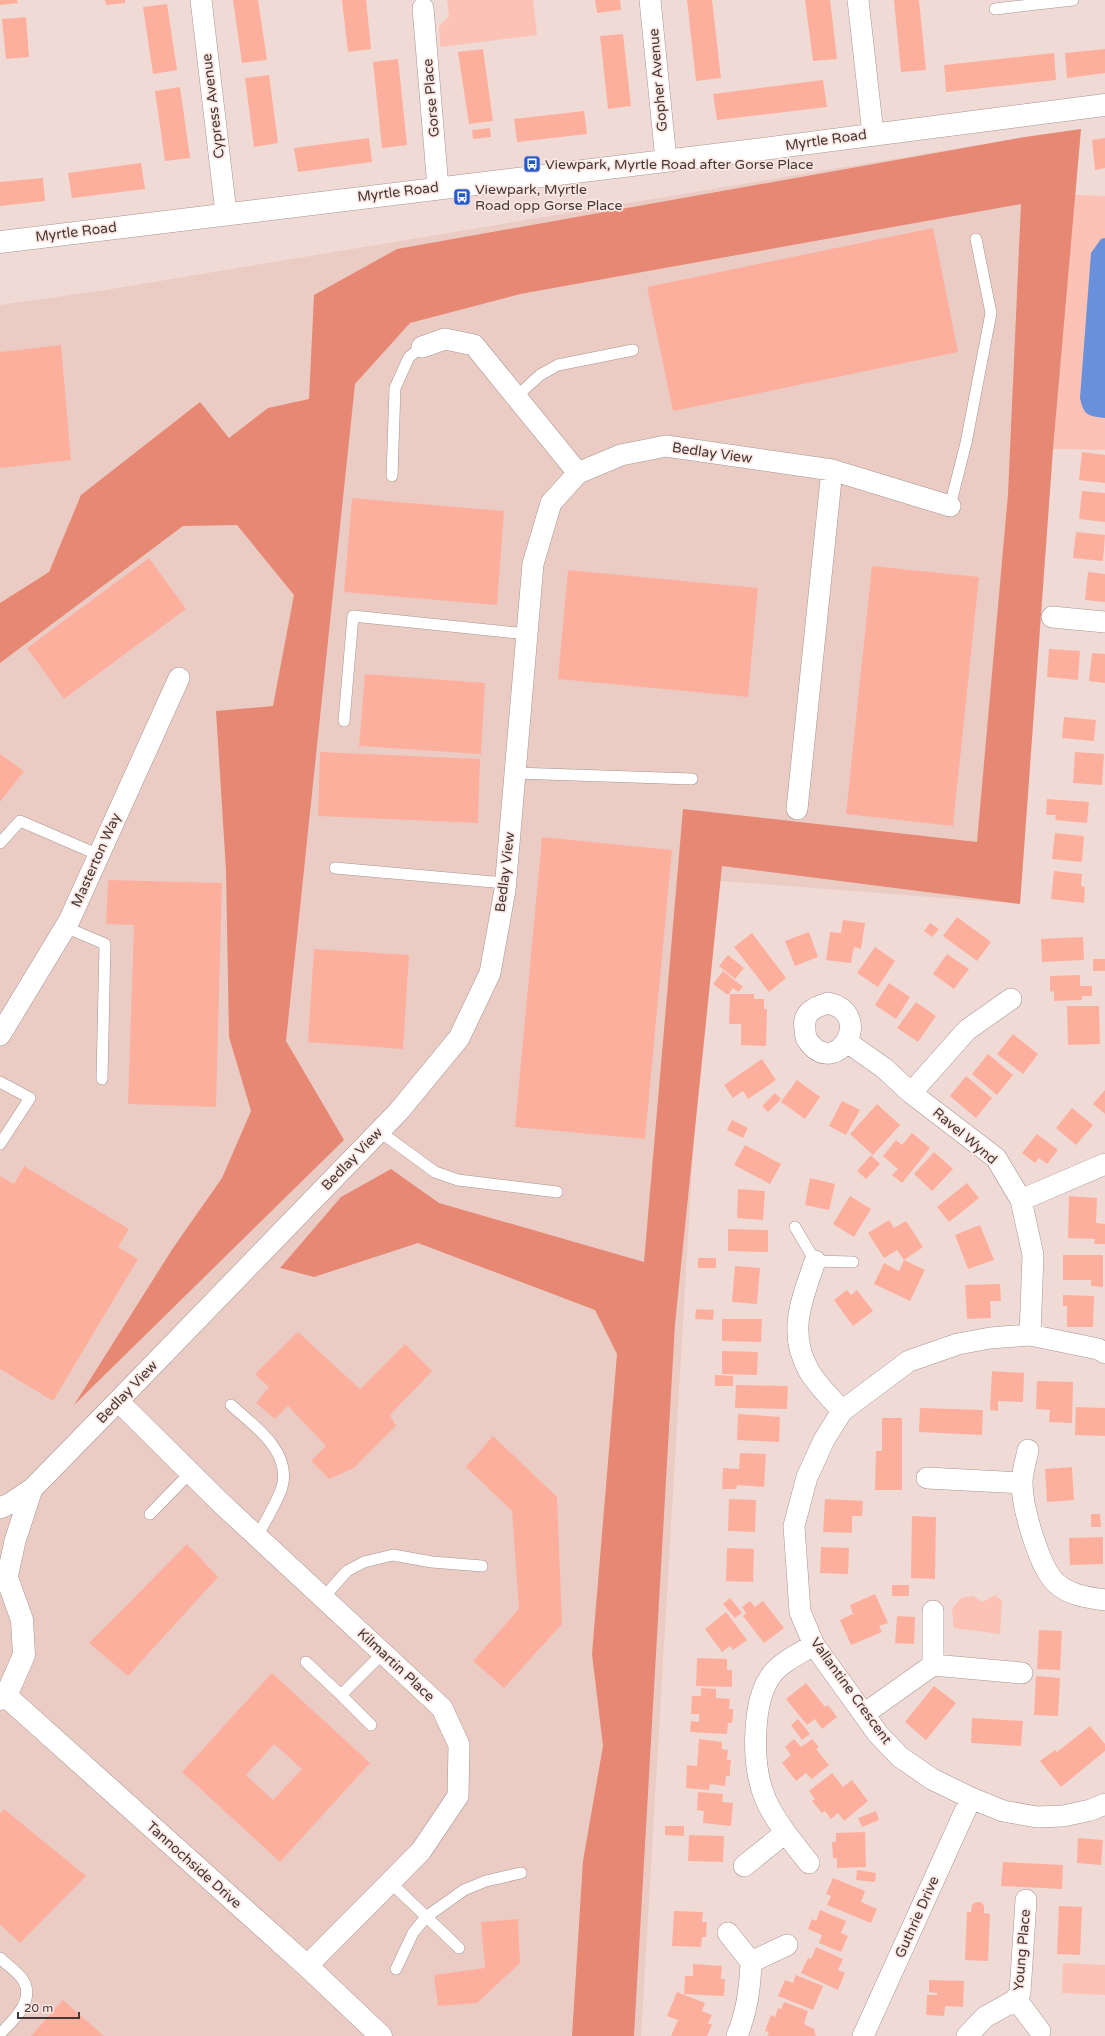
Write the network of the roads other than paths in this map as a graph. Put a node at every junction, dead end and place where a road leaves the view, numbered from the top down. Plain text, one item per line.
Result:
1 (201, 0) edge
2 (650, 0) edge
3 (858, 0) edge
4 (1073, 0) edge
5 (423, 8) dead end
6 (995, 9) dead end
7 (1105, 105) edge
8 (873, 134) junction
9 (666, 160) junction
10 (438, 188) junction
11 (226, 213) junction
12 (976, 239) dead end
13 (0, 242) edge
14 (422, 347) joint
15 (633, 350) dead end
16 (516, 397) junction
17 (832, 470) junction
18 (578, 473) junction
19 (392, 476) dead end
20 (950, 506) joint
21 (1052, 617) dead end
22 (1105, 622) edge
23 (527, 634) junction
24 (179, 678) dead end
25 (344, 722) dead end
26 (515, 773) junction
27 (692, 779) dead end
28 (797, 809) dead end
29 (0, 843) edge
30 (99, 855) junction
31 (335, 868) dead end
32 (505, 883) junction
33 (65, 927) junction
34 (1011, 999) dead end
35 (0, 1035) edge
36 (847, 1042) dead end
37 (102, 1079) dead end
38 (0, 1082) edge
39 (911, 1092) junction
40 (379, 1131) junction
41 (0, 1144) edge
42 (1105, 1164) edge
43 (557, 1192) dead end
44 (1021, 1200) junction
45 (795, 1227) dead end
46 (814, 1261) junction
47 (853, 1262) dead end
48 (1030, 1335) junction
49 (1105, 1353) edge
50 (118, 1401) junction
51 (230, 1405) dead end
52 (842, 1411) junction
53 (1028, 1450) dead end
54 (190, 1473) junction
55 (927, 1478) dead end
56 (1022, 1483) junction
57 (32, 1489) junction
58 (0, 1508) edge
59 (150, 1514) dead end
60 (257, 1537) junction
61 (482, 1566) dead end
62 (4, 1574) edge
63 (324, 1598) junction
64 (1105, 1600) edge
65 (933, 1611) dead end
66 (814, 1645) junction
67 (383, 1653) junction
68 (306, 1662) dead end
69 (933, 1665) junction
70 (1022, 1673) dead end
71 (341, 1695) junction
72 (3, 1698) edge
73 (864, 1714) junction
74 (371, 1725) dead end
75 (970, 1798) junction
76 (1105, 1804) edge
77 (785, 1832) junction
78 (810, 1863) dead end
79 (744, 1866) dead end
80 (521, 1873) dead end
81 (390, 1882) junction
82 (1026, 1900) dead end
83 (426, 1917) junction
84 (728, 1933) dead end
85 (786, 1945) dead end
86 (459, 1948) dead end
87 (0, 1958) edge
88 (751, 1962) junction
89 (307, 1966) junction
90 (396, 1969) dead end
91 (1016, 1999) junction
92 (1040, 2031) dead end
93 (0, 2034) edge
94 (867, 2035) edge
95 (381, 2036) edge
96 (737, 2036) edge
97 (967, 2036) edge

1 - 11 street, Cypress Avenue
2 - 9 street, Gopher Avenue
3 - 8 street
4 - 6 lane
5 - 10 street, Gorse Place
7 - 8 street, Myrtle Road
8 - 9 street, Myrtle Road
9 - 10 street, Myrtle Road
10 - 11 street, Myrtle Road
11 - 13 street, Myrtle Road
12 - 20 lane
14 - 16 street
14 - 19 lane
15 - 16 lane
16 - 18 street
17 - 18 street, Bedlay View
17 - 20 street, Bedlay View
17 - 28 street
18 - 23 street, Bedlay View
21 - 22 street
23 - 25 lane
23 - 26 street, Bedlay View
24 - 30 street, Masterton Way
26 - 27 lane
26 - 32 street, Bedlay View
29 - 30 lane
30 - 33 street, Masterton Way
31 - 32 lane
32 - 40 street, Bedlay View
33 - 35 street, Masterton Way
33 - 37 lane
34 - 39 street
36 - 39 street, Ravel Wynd
38 - 41 lane
39 - 44 street, Ravel Wynd
40 - 43 lane
40 - 50 street, Bedlay View
42 - 44 street
44 - 48 street, Ravel Wynd
45 - 46 lane
46 - 47 lane
46 - 52 street
48 - 49 street, Vallantine Crescent
48 - 52 street, Vallantine Crescent
50 - 54 street, Kilmartin Place
50 - 57 street, Bedlay View
51 - 60 lane
52 - 66 street, Vallantine Crescent
53 - 56 street
54 - 59 lane
54 - 60 street, Kilmartin Place
55 - 56 street
56 - 64 street
57 - 58 street, Bedlay View
57 - 62 street, Bedlay View
60 - 63 street, Kilmartin Place
61 - 63 lane
62 - 72 street, Tannochside Drive
63 - 67 street, Kilmartin Place
65 - 69 street
66 - 73 street, Vallantine Crescent
66 - 77 street
67 - 71 lane
67 - 81 street, Kilmartin Place
68 - 71 lane
69 - 70 street
69 - 73 street
71 - 74 lane
72 - 89 street, Tannochside Drive
73 - 75 street, Vallantine Crescent
75 - 76 street, Vallantine Crescent
75 - 94 street, Guthrie Drive
77 - 78 street
77 - 79 street
80 - 83 lane
81 - 83 lane
81 - 89 street, Kilmartin Place
82 - 91 street, Young Place
83 - 86 lane
83 - 90 lane
84 - 88 street
85 - 88 street
87 - 93 lane
88 - 96 street
89 - 95 street, Tannochside Drive
91 - 92 street, Young Place
91 - 97 street, Young Place

